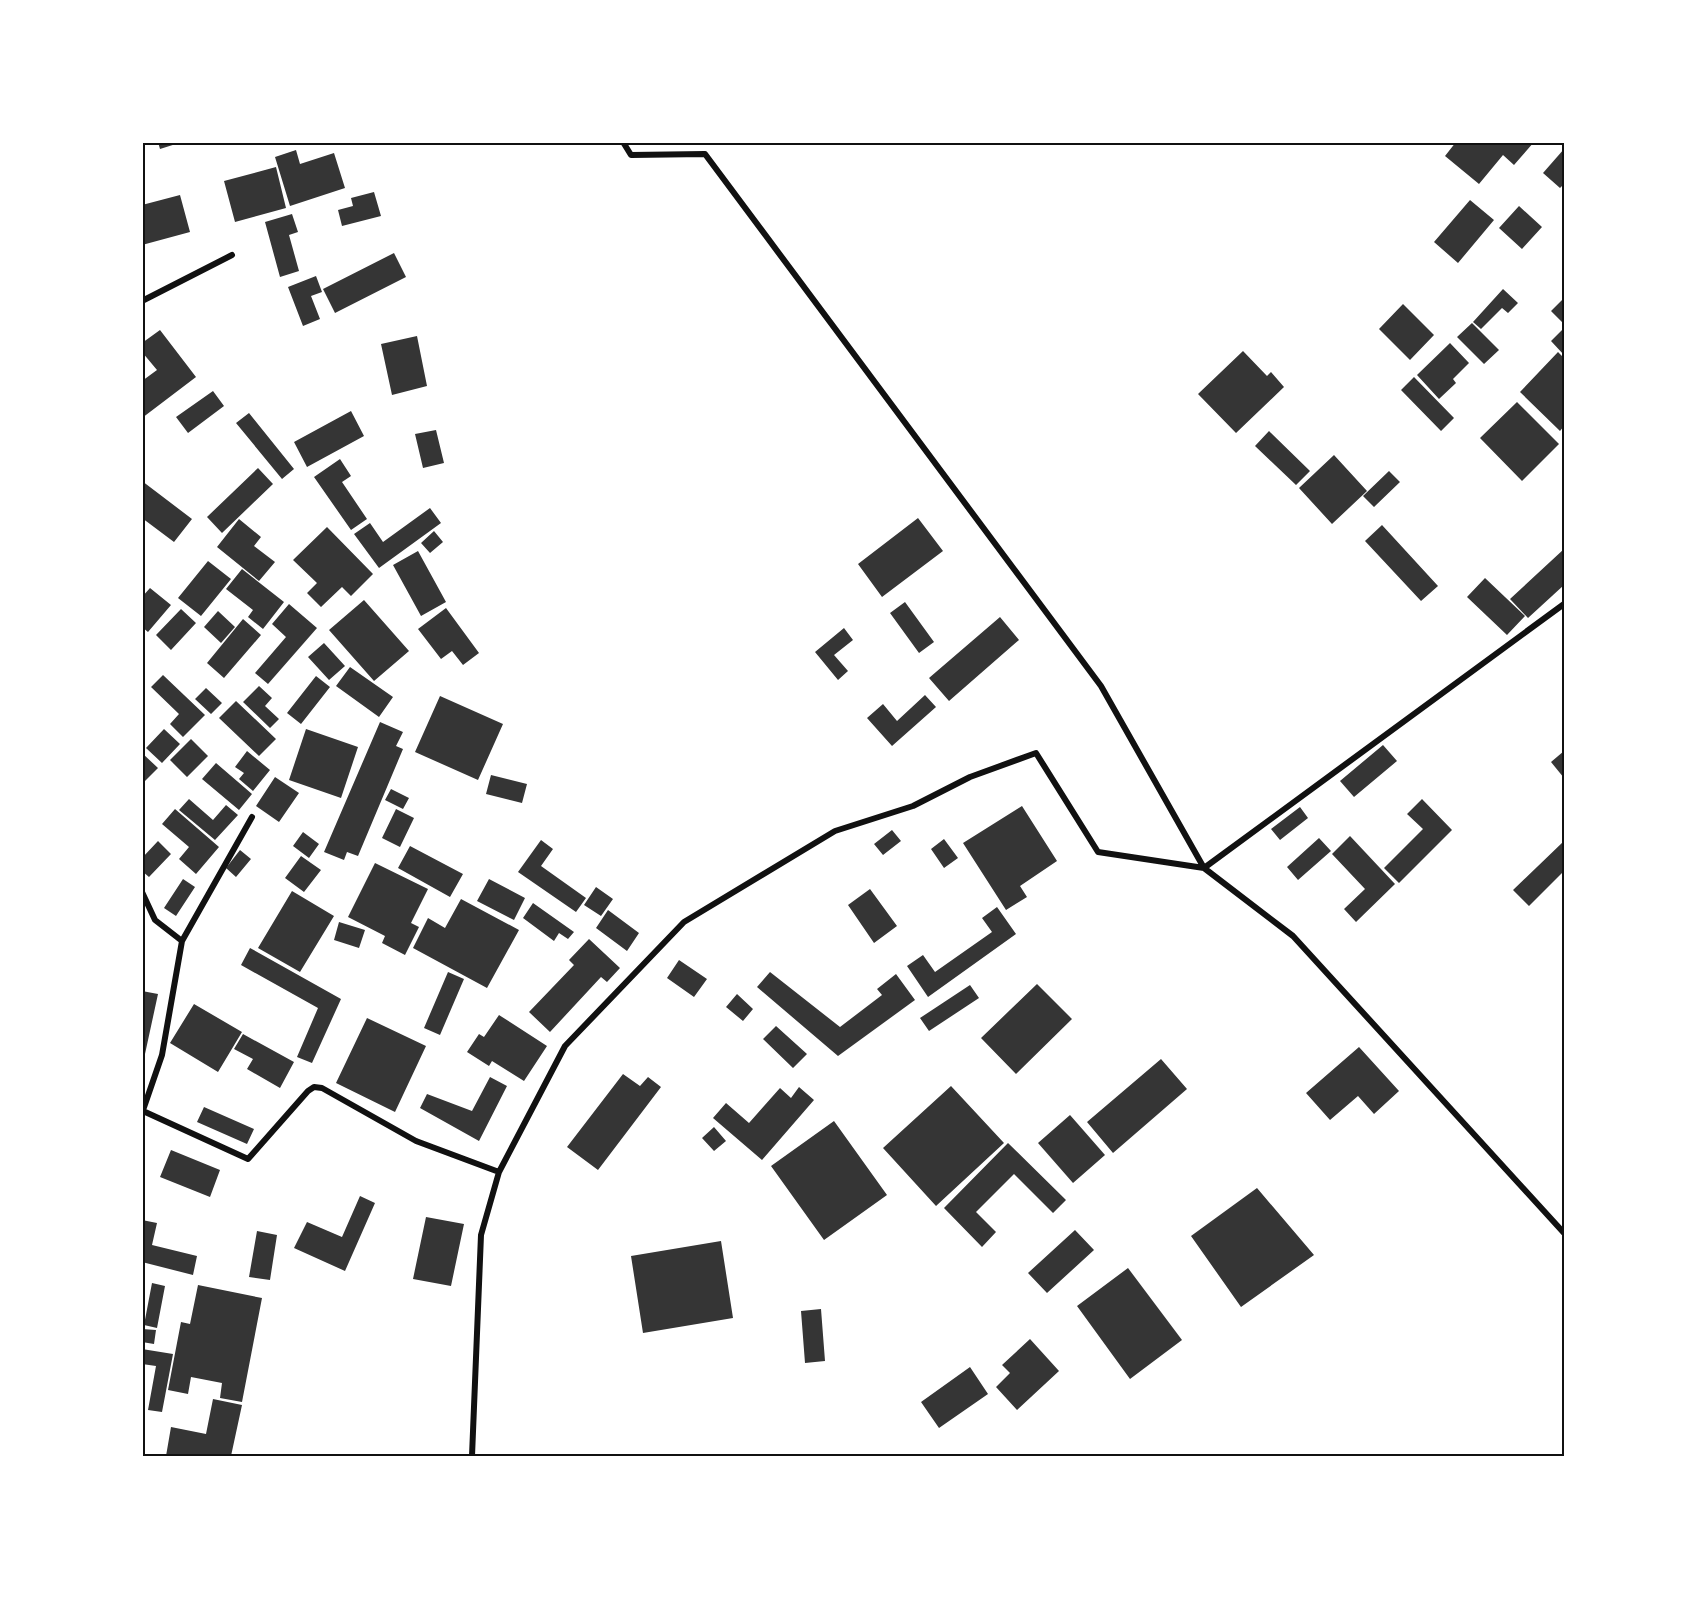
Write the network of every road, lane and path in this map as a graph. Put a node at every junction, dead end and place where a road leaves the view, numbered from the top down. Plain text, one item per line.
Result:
1 (623, 142) edge
2 (231, 255) dead end
3 (142, 301) edge
4 (1564, 604) edge
5 (252, 816) dead end
6 (1204, 868) junction
7 (142, 892) edge
8 (182, 941) junction
9 (143, 1112) edge
10 (499, 1172) junction
11 (1564, 1233) edge
12 (472, 1456) edge

1 - 6 street
2 - 3 street
4 - 6 street
5 - 8 street
6 - 10 street
6 - 11 street
7 - 8 street
8 - 9 street
9 - 10 street
10 - 12 street

